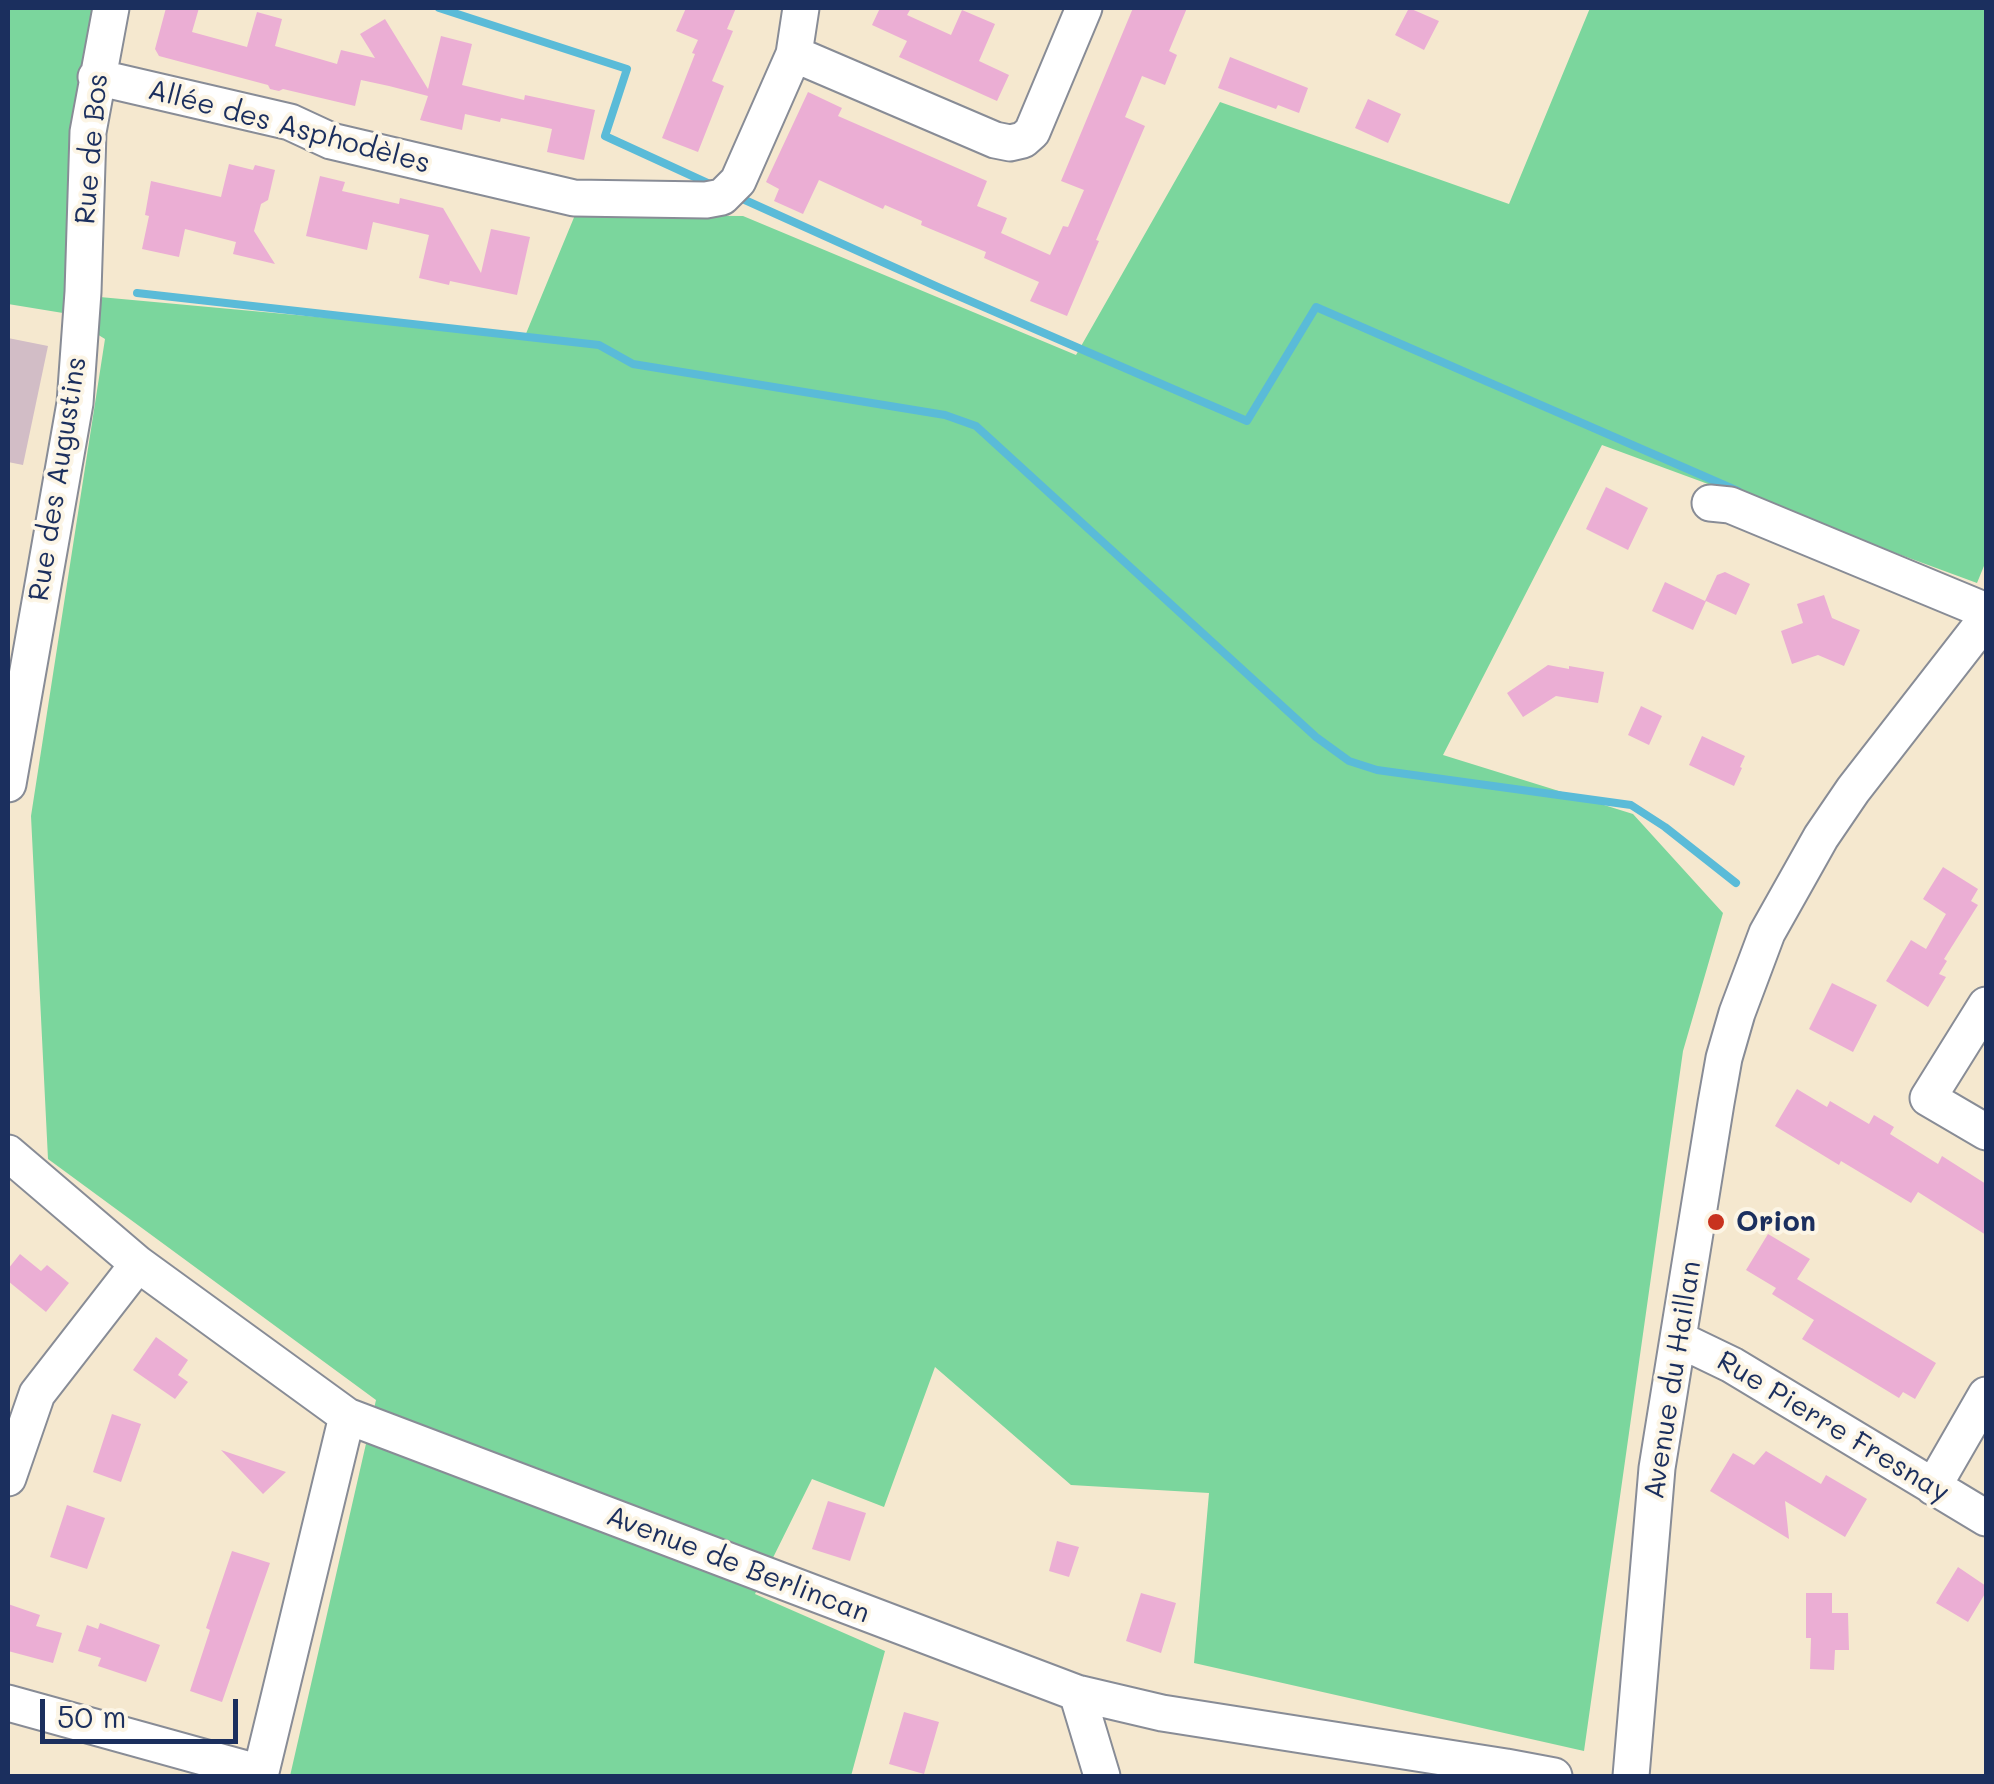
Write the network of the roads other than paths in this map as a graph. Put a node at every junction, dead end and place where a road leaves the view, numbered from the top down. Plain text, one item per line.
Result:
1 (111, 8) edge
2 (801, 8) edge
3 (1084, 8) edge
4 (794, 54) junction
5 (96, 78) junction
6 (83, 292) joint
7 (1710, 503) dead end
8 (1986, 611) edge
9 (1986, 618) edge
10 (8, 784) edge
11 (1986, 1005) edge
12 (1986, 1132) edge
13 (8, 1153) edge
14 (138, 1264) junction
15 (1678, 1339) junction
16 (1986, 1395) edge
17 (347, 1416) junction
18 (8, 1478) edge
19 (1934, 1486) junction
20 (1986, 1518) edge
21 (1077, 1693) junction
22 (8, 1703) edge
23 (1505, 1772) edge
24 (260, 1775) edge
25 (1102, 1776) edge
26 (1554, 1776) edge
27 (1631, 1776) edge

1 - 5 street, Rue de Bos
2 - 4 street, Allée des Asphodèles
3 - 4 street
4 - 5 street, Allée des Asphodèles
5 - 6 street, Rue de Bos
6 - 10 street, Rue des Augustins
7 - 8 street
9 - 15 street, Avenue du Haillan
11 - 12 street
13 - 14 street, Avenue de Berlincan
14 - 17 street, Avenue de Berlincan
14 - 18 street
15 - 19 street, Rue Pierre Fresnay
15 - 27 street, Avenue du Haillan
16 - 19 street
17 - 21 street, Avenue de Berlincan
17 - 24 street
19 - 20 street, Rue Pierre Fresnay
21 - 23 street, Avenue de Berlincan
21 - 25 street
22 - 24 street
23 - 26 street, Avenue de Berlincan

